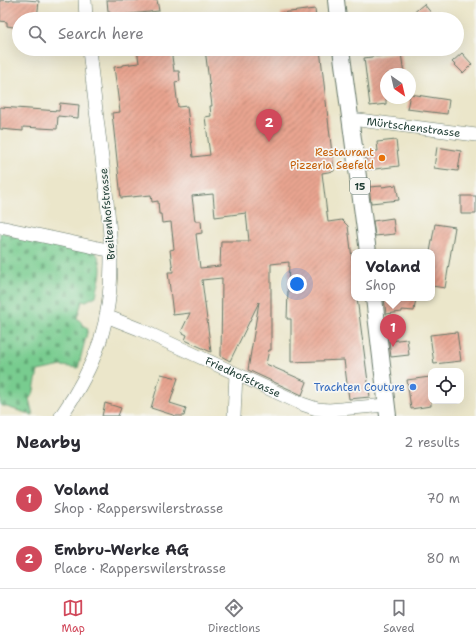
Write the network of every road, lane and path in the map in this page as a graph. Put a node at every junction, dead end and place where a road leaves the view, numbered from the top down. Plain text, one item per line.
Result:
1 (85, 0) edge
2 (336, 0) edge
3 (86, 12) edge
4 (337, 12) edge
5 (90, 56) edge
6 (342, 56) edge
7 (350, 120) junction
8 (476, 135) edge
9 (0, 227) edge
10 (112, 249) junction
11 (368, 249) edge
12 (374, 301) edge
13 (106, 316) junction
14 (236, 374) junction
15 (387, 410) edge
16 (61, 416) edge
17 (234, 416) edge

1 - 3 street
2 - 4 main road
5 - 10 street, Breitenhofstrasse
6 - 7 main road, 15
7 - 8 street, Mürtschenstrasse
7 - 11 main road, 15
9 - 10 street
10 - 13 street, Breitenhofstrasse
12 - 15 main road
13 - 14 street, Friedhofstrasse
13 - 16 street, Breitenhofstrasse
14 - 15 street, Friedhofstrasse
14 - 17 street

